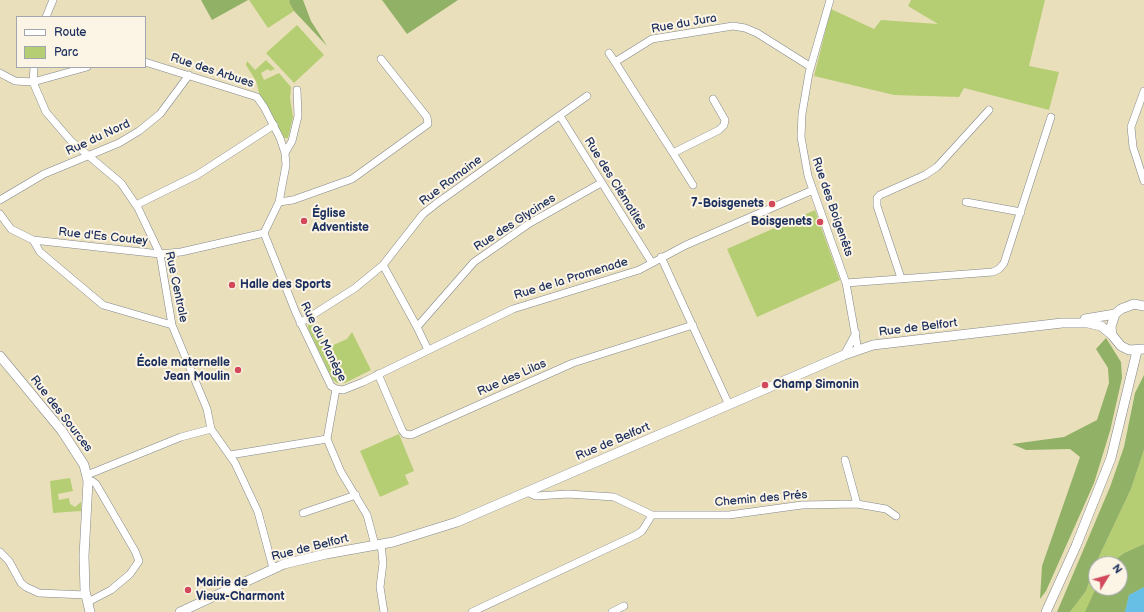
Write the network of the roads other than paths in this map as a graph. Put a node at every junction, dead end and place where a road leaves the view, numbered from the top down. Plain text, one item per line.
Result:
1 (53, 0) edge
2 (830, 0) edge
3 (46, 16) edge
4 (609, 53) dead end
5 (381, 59) dead end
6 (146, 62) edge
7 (615, 62) junction
8 (811, 67) junction
9 (34, 68) edge
10 (83, 68) edge
11 (0, 73) edge
12 (190, 75) junction
13 (33, 82) junction
14 (297, 90) dead end
15 (1144, 92) edge
16 (587, 96) dead end
17 (713, 99) dead end
18 (989, 110) dead end
19 (1136, 111) junction
20 (1144, 115) edge
21 (560, 116) junction
22 (1051, 117) dead end
23 (274, 125) junction
24 (285, 153) junction
25 (673, 153) junction
26 (89, 156) junction
27 (1144, 181) edge
28 (601, 183) junction
29 (693, 186) dead end
30 (813, 190) junction
31 (0, 200) edge
32 (279, 202) junction
33 (966, 202) dead end
34 (136, 205) junction
35 (1020, 212) junction
36 (0, 214) edge
37 (0, 226) edge
38 (11, 229) junction
39 (264, 233) junction
40 (33, 240) junction
41 (160, 254) junction
42 (662, 257) junction
43 (652, 263) junction
44 (383, 265) junction
45 (901, 278) junction
46 (846, 283) junction
47 (1144, 306) edge
48 (1115, 314) junction
49 (300, 323) junction
50 (1062, 323) junction
51 (172, 325) junction
52 (693, 325) junction
53 (418, 327) junction
54 (856, 333) junction
55 (1112, 335) junction
56 (428, 350) junction
57 (858, 350) junction
58 (1140, 350) edge
59 (844, 355) junction
60 (0, 356) edge
61 (378, 374) junction
62 (336, 389) junction
63 (730, 405) junction
64 (211, 429) junction
65 (327, 439) junction
66 (230, 455) junction
67 (845, 460) dead end
68 (88, 478) junction
69 (527, 492) junction
70 (356, 495) junction
71 (857, 504) junction
72 (303, 513) dead end
73 (652, 515) junction
74 (896, 516) dead end
75 (378, 545) junction
76 (0, 552) edge
77 (273, 568) junction
78 (87, 598) junction
79 (624, 606) dead end
80 (90, 612) edge
81 (180, 612) edge
82 (384, 612) edge
83 (472, 612) edge
84 (612, 612) edge
85 (1046, 612) edge

1 - 3 street
2 - 8 street, Rue des Boigenêts
4 - 7 street
5 - 32 street
6 - 12 street, Rue des Arbues
7 - 8 street, Rue du Jura
7 - 25 street
8 - 30 street, Rue des Boigenêts
9 - 13 street, Rue Centrale
10 - 13 street
11 - 13 street
12 - 23 street, Rue des Arbues
12 - 26 street, Rue du Nord
13 - 26 street, Rue Centrale
14 - 24 street
15 - 19 street
16 - 21 street, Rue Romaine
17 - 25 street
18 - 45 street
19 - 20 street
19 - 27 street
21 - 28 street, Rue des Clématites
21 - 44 street, Rue Romaine
22 - 35 street
23 - 24 street, Rue des Arbues
23 - 34 street
24 - 32 street, Rue des Arbues
25 - 29 street
26 - 31 street, Rue du Nord
26 - 34 street, Rue Centrale
28 - 43 street, Rue des Clématites
28 - 53 street, Rue des Glycines
30 - 42 street, Rue de la Promenade
30 - 46 street, Rue des Boigenêts
32 - 39 street
33 - 35 street
34 - 41 street, Rue Centrale
35 - 45 street
36 - 38 street
37 - 38 street
38 - 40 street
39 - 41 street, Rue d'Es Coutey
39 - 49 street, Rue du Manège
40 - 41 street, Rue d'Es Coutey
40 - 51 street
41 - 51 street, Rue Centrale
42 - 43 street, Rue de la Promenade
42 - 52 street
43 - 56 street, Rue de la Promenade
44 - 49 street, Rue Romaine
44 - 53 street
45 - 46 street
46 - 54 street, Rue des Boigenêts
47 - 48 main road
48 - 50 main road
48 - 55 main road
49 - 62 street, Rue du Manège
50 - 55 main road
50 - 57 main road, Rue de Belfort
51 - 64 street, Rue Centrale
52 - 61 street, Rue des Lilas
52 - 63 street
53 - 56 street
54 - 57 street, Rue des Boigenêts
54 - 59 street
55 - 58 main road
56 - 61 street, Rue de la Promenade
57 - 59 main road, Rue de Belfort
58 - 85 main road
59 - 63 main road, Rue de Belfort
60 - 68 main road, Rue des Sources
61 - 62 street, Rue de la Promenade
62 - 65 street, Rue du Manège
63 - 69 main road, Rue de Belfort
64 - 66 street
64 - 68 street
65 - 66 street
65 - 70 street
66 - 77 street
67 - 71 street
68 - 78 main road, Rue des Sources
68 - 78 street
69 - 73 street, Chemin des Prés
69 - 75 main road, Rue de Belfort
70 - 72 street
70 - 75 street
71 - 73 street, Chemin des Prés
71 - 74 street, Chemin des Prés
73 - 83 street
75 - 77 main road, Rue de Belfort
75 - 82 street
76 - 78 street
77 - 81 main road, Rue de Belfort
78 - 80 main road, Rue des Sources
79 - 84 street

